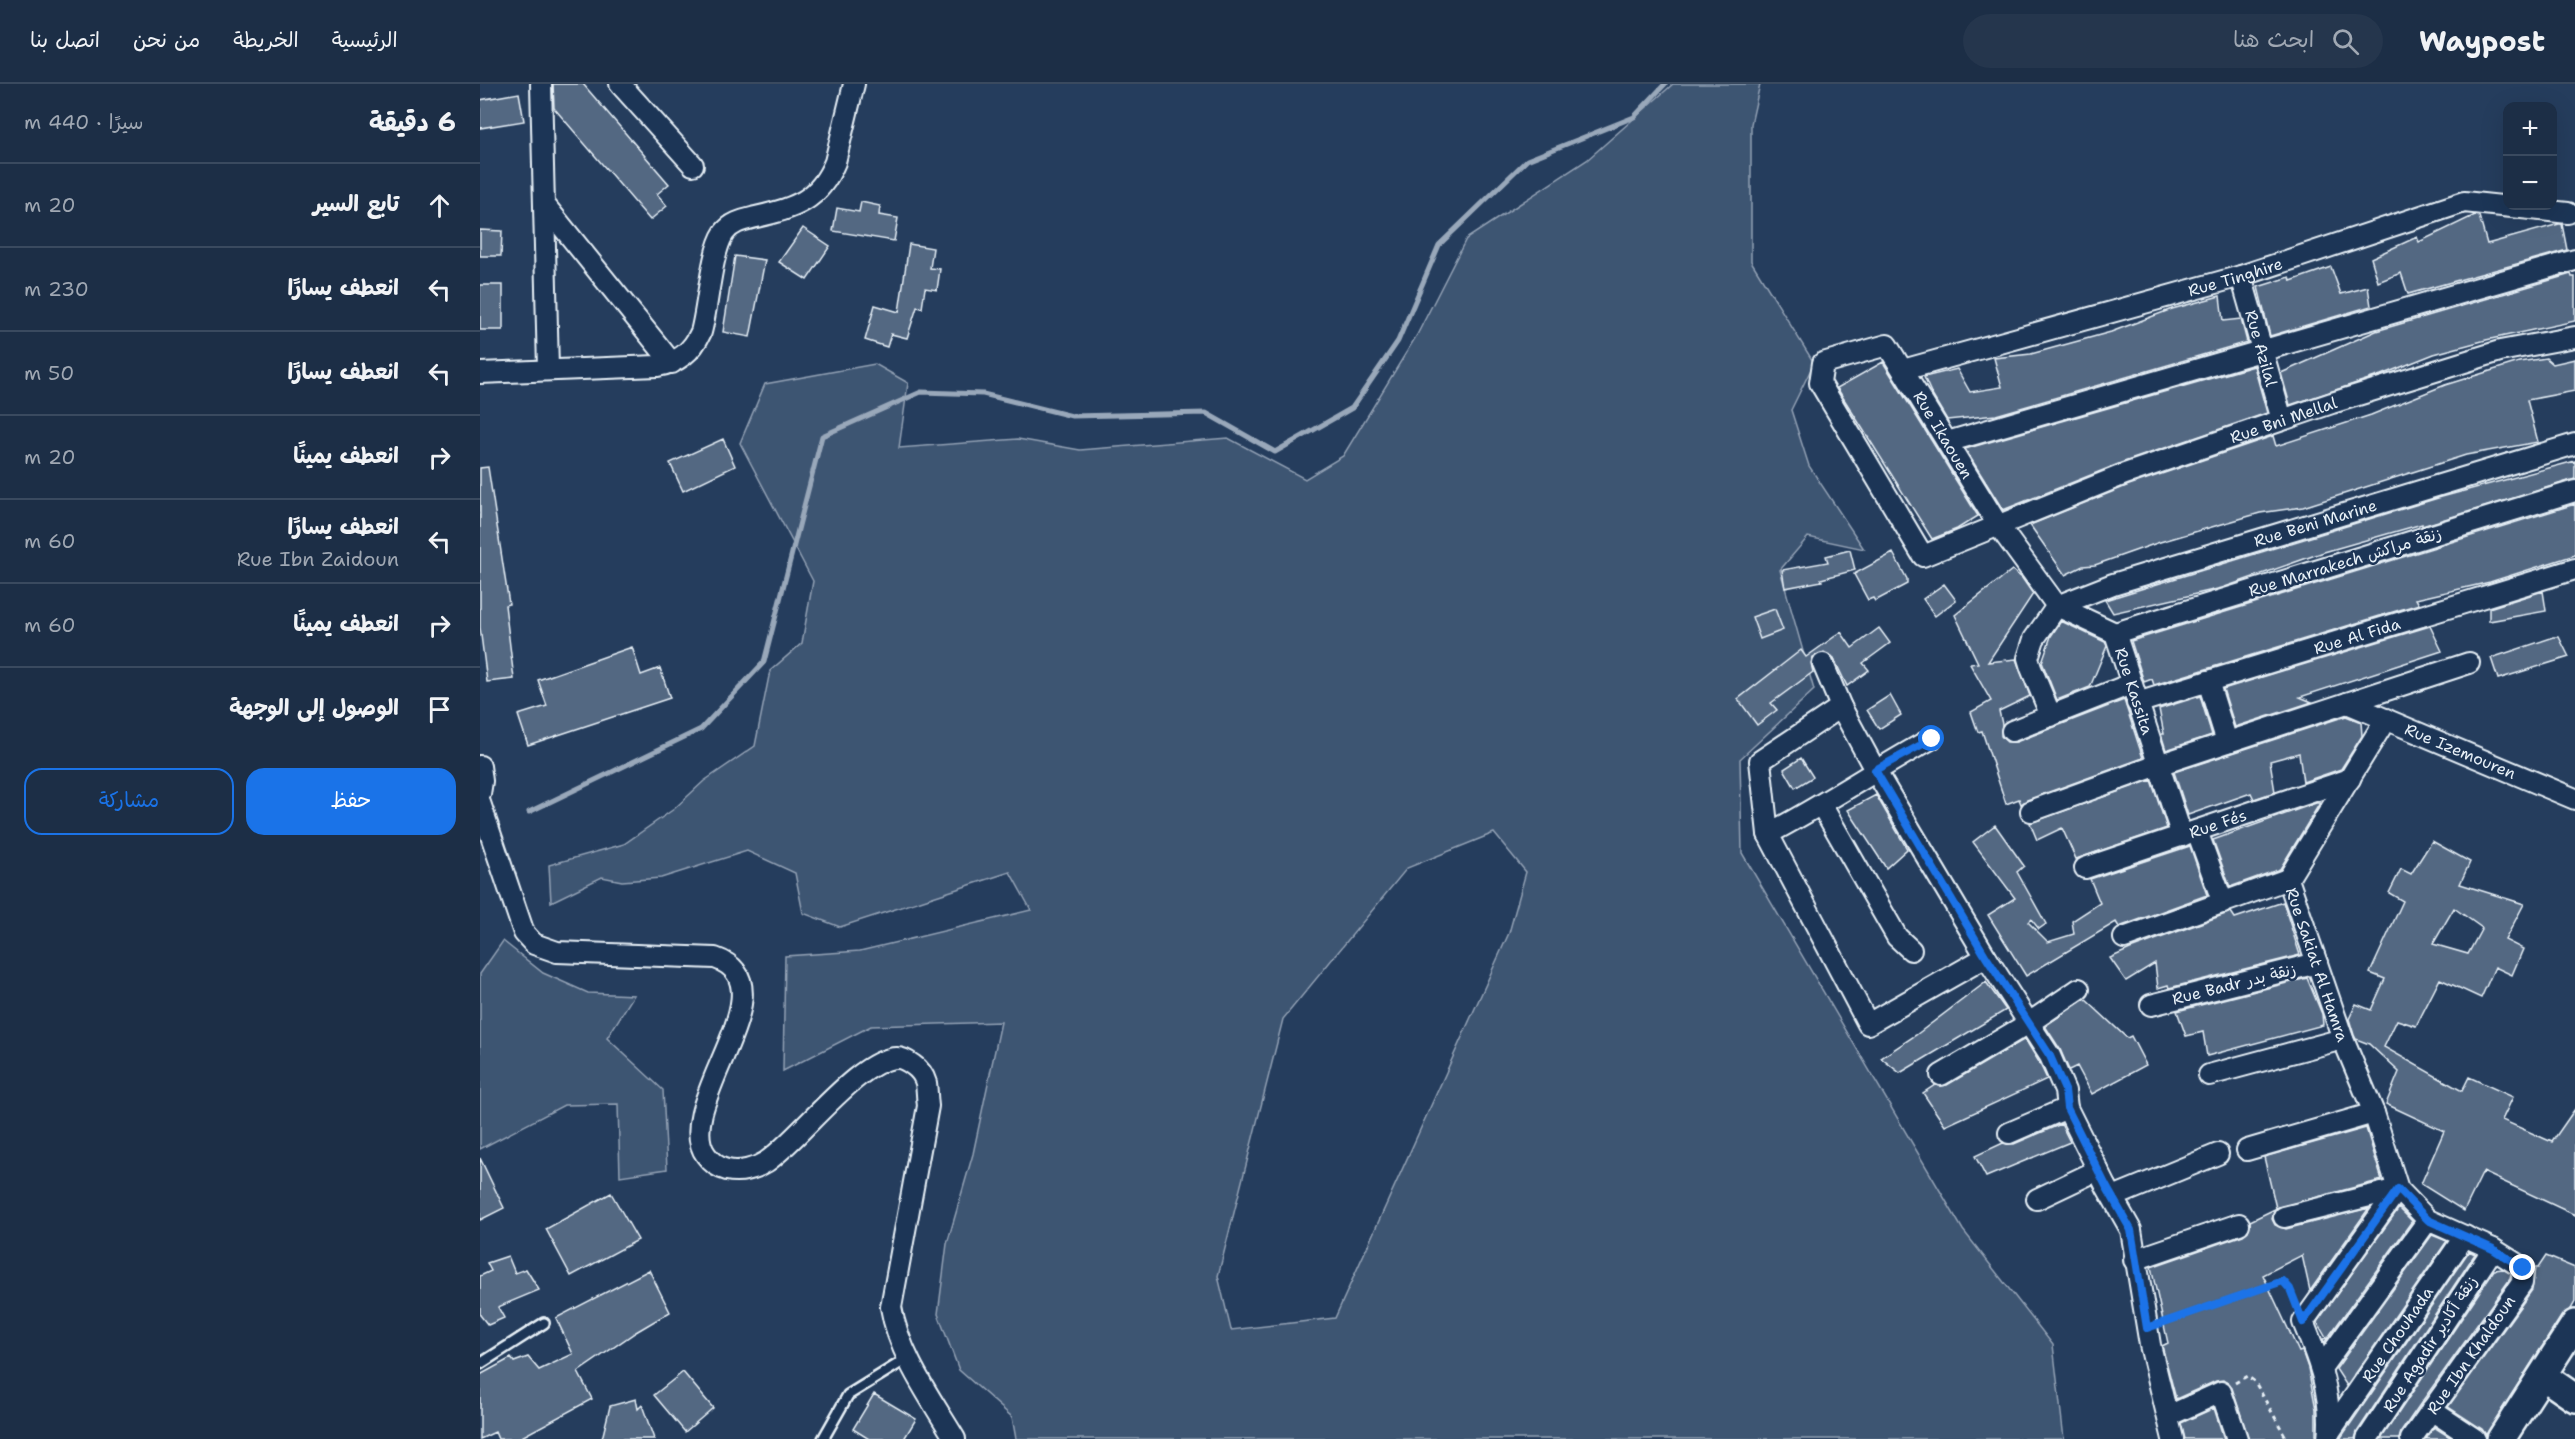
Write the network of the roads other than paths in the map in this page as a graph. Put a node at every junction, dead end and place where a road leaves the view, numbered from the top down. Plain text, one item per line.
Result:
1 (541, 84) edge
2 (620, 84) edge
3 (854, 84) edge
4 (693, 165) dead end
5 (544, 204) junction
6 (2568, 213) dead end
7 (2575, 260) edge
8 (2241, 276) junction
9 (2575, 337) edge
10 (1887, 345) joint
11 (2262, 350) junction
12 (672, 363) junction
13 (548, 369) junction
14 (1903, 370) junction
15 (480, 373) edge
16 (2282, 420) junction
17 (1947, 442) junction
18 (2575, 444) edge
19 (2575, 491) edge
20 (1998, 525) junction
21 (2575, 569) edge
22 (2057, 606) junction
23 (2115, 633) junction
24 (2469, 663) dead end
25 (1823, 664) dead end
26 (2208, 681) junction
27 (2131, 684) junction
28 (2137, 703) junction
29 (2347, 703) junction
30 (1841, 707) junction
31 (2051, 716) junction
32 (2386, 719) junction
33 (2012, 731) dead end
34 (1932, 739) dead end
35 (2228, 742) junction
36 (2158, 765) junction
37 (480, 766) edge
38 (1875, 770) junction
39 (2350, 779) junction
40 (480, 794) edge
41 (2575, 799) edge
42 (480, 803) edge
43 (1822, 806) junction
44 (2031, 811) dead end
45 (2190, 833) junction
46 (1768, 834) junction
47 (2085, 868) dead end
48 (2288, 879) junction
49 (2223, 903) junction
50 (2124, 938) dead end
51 (1911, 950) dead end
52 (1986, 957) junction
53 (2317, 963) junction
54 (2079, 989) dead end
55 (2151, 1005) dead end
56 (2030, 1023) junction
57 (2343, 1039) junction
58 (2210, 1075) dead end
59 (1941, 1076) dead end
60 (2067, 1108) junction
61 (2374, 1113) junction
62 (2009, 1133) dead end
63 (2247, 1150) dead end
64 (2218, 1154) dead end
65 (2098, 1170) junction
66 (2398, 1189) junction
67 (2113, 1197) junction
68 (2037, 1199) dead end
69 (2284, 1217) dead end
70 (2428, 1220) junction
71 (2239, 1224) dead end
72 (2465, 1236) junction
73 (2493, 1249) junction
74 (2134, 1260) junction
75 (544, 1323) dead end
76 (2575, 1324) edge
77 (2575, 1348) edge
78 (908, 1358) junction
79 (480, 1364) edge
80 (2322, 1367) junction
81 (2548, 1379) junction
82 (2575, 1398) edge
83 (2431, 1410) junction
84 (2168, 1416) junction
85 (2329, 1436) edge
86 (823, 1439) edge
87 (955, 1439) edge
88 (2173, 1439) edge
89 (2237, 1439) edge
90 (2367, 1439) edge
91 (2411, 1439) edge
92 (2475, 1439) edge
93 (2501, 1439) edge
94 (2514, 1439) edge

1 - 5 street
2 - 4 street
3 - 12 street
5 - 12 street
5 - 13 street
6 - 8 street, Rue Tinghire
7 - 11 street
8 - 11 street, Rue Azilal
8 - 14 street, Rue Tinghire
9 - 16 street, Rue Bni Mellal
10 - 14 street, Rue Ikaouen
10 - 20 street, Rue Bni Mellal
11 - 16 street, Rue Azilal
11 - 17 street
12 - 13 street
13 - 15 street
14 - 17 street, Rue Ikaouen
16 - 20 street, Rue Bni Mellal
17 - 20 street, Rue Ikaouen
18 - 22 street, Rue Beni Marine
19 - 23 street, Rue Marrakech زنقة مراكش
20 - 22 street, Rue Kassita
21 - 26 street, Rue Al Fida
22 - 23 street, Rue Kassita
22 - 31 street
23 - 27 street, Rue Kassita
24 - 29 street
25 - 30 street
26 - 28 street, Rue Al Fida
26 - 35 street
27 - 28 street, Rue Kassita
27 - 31 street
28 - 36 street, Rue Kassita
29 - 32 street, Rue Izemouren
29 - 35 street
30 - 38 street
30 - 46 street
31 - 33 street
32 - 39 street, Rue Sakiat Al Hamra
32 - 41 street, Rue Izemouren
34 - 38 street
35 - 36 street
36 - 44 street
36 - 45 street, Rue Kassita
37 - 40 street
38 - 43 street
38 - 52 street
39 - 45 street, Rue Fés
39 - 48 street, Rue Sakiat Al Hamra
42 - 78 street
43 - 46 street
43 - 51 street
45 - 47 street, Rue Fés
45 - 49 street, Rue Kassita
46 - 52 street
48 - 49 street
48 - 53 street, Rue Sakiat Al Hamra
49 - 50 street
52 - 56 street
53 - 55 street, Rue Badr زنقة بدر
53 - 57 street, Rue Sakiat Al Hamra
54 - 56 street
56 - 59 street
56 - 60 street
57 - 58 street
57 - 61 street, Rue Sakiat Al Hamra
60 - 62 street
60 - 65 street
61 - 63 street
61 - 66 street, Rue Sakiat Al Hamra
64 - 67 street
65 - 67 street
65 - 68 street
66 - 69 street
66 - 70 street
66 - 80 street
67 - 74 street
70 - 72 street
70 - 80 street
71 - 74 street
72 - 73 street
72 - 85 street, Rue Chouhada
73 - 83 street, Rue Ibn Khaldoun
73 - 90 street, Rue Agadir زنقة أكادير
74 - 84 street
75 - 79 lane
76 - 81 street
77 - 81 street
78 - 86 lane
78 - 87 street
80 - 85 street
81 - 82 street
81 - 93 street
81 - 94 street
83 - 91 street, Rue Ibn Khaldoun
83 - 92 street
84 - 88 street
84 - 89 street

